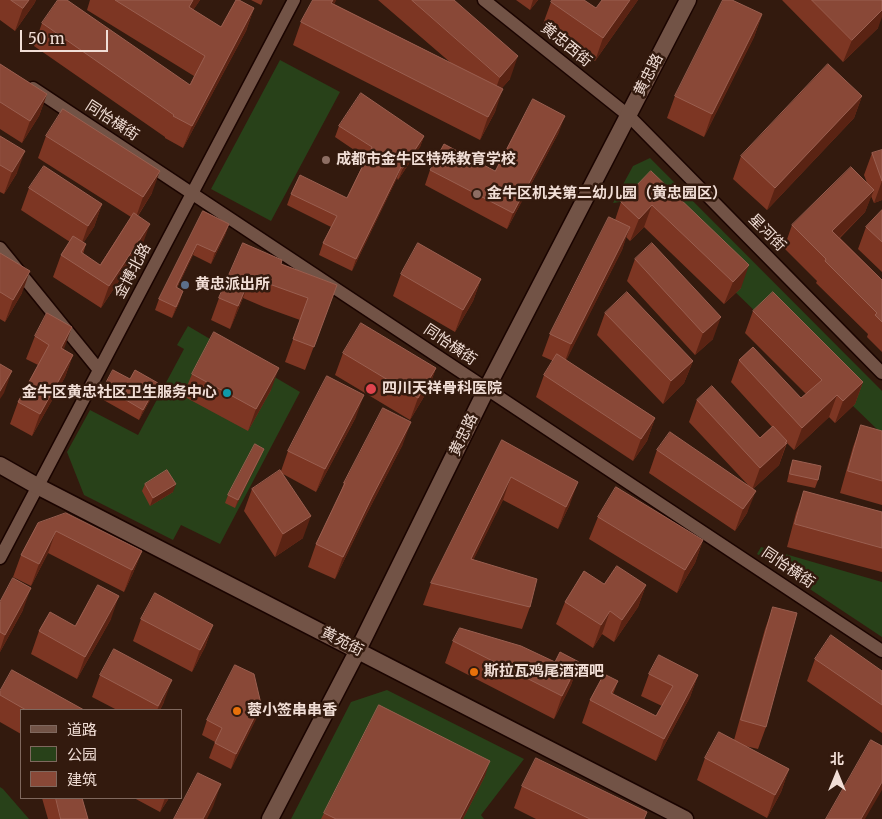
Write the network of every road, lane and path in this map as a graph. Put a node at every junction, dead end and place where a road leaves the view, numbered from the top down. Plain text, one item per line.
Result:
1 (294, 0) edge
2 (484, 0) edge
3 (688, 0) edge
4 (24, 82) edge
5 (629, 116) junction
6 (192, 193) junction
7 (0, 248) edge
8 (99, 370) junction
9 (882, 373) edge
10 (487, 388) junction
11 (0, 466) edge
12 (38, 486) junction
13 (0, 558) edge
14 (358, 650) junction
15 (882, 650) edge
16 (270, 819) edge
17 (685, 819) edge

1 - 6 street, 金博北路
2 - 5 street, 黄忠西街
3 - 5 street, 黄忠路
4 - 6 street, 同怡横街
5 - 9 street, 星河街
5 - 10 street, 黄忠路
6 - 8 street, 金博北路
6 - 10 street, 同怡横街
7 - 8 street
8 - 12 street, 金博北路
10 - 14 street, 黄忠路
10 - 15 street, 同怡横街
11 - 12 street, 黄苑街
12 - 13 street, 金博北路
12 - 14 street, 黄苑街
14 - 16 street, 黄忠路
14 - 17 street, 黄苑街

